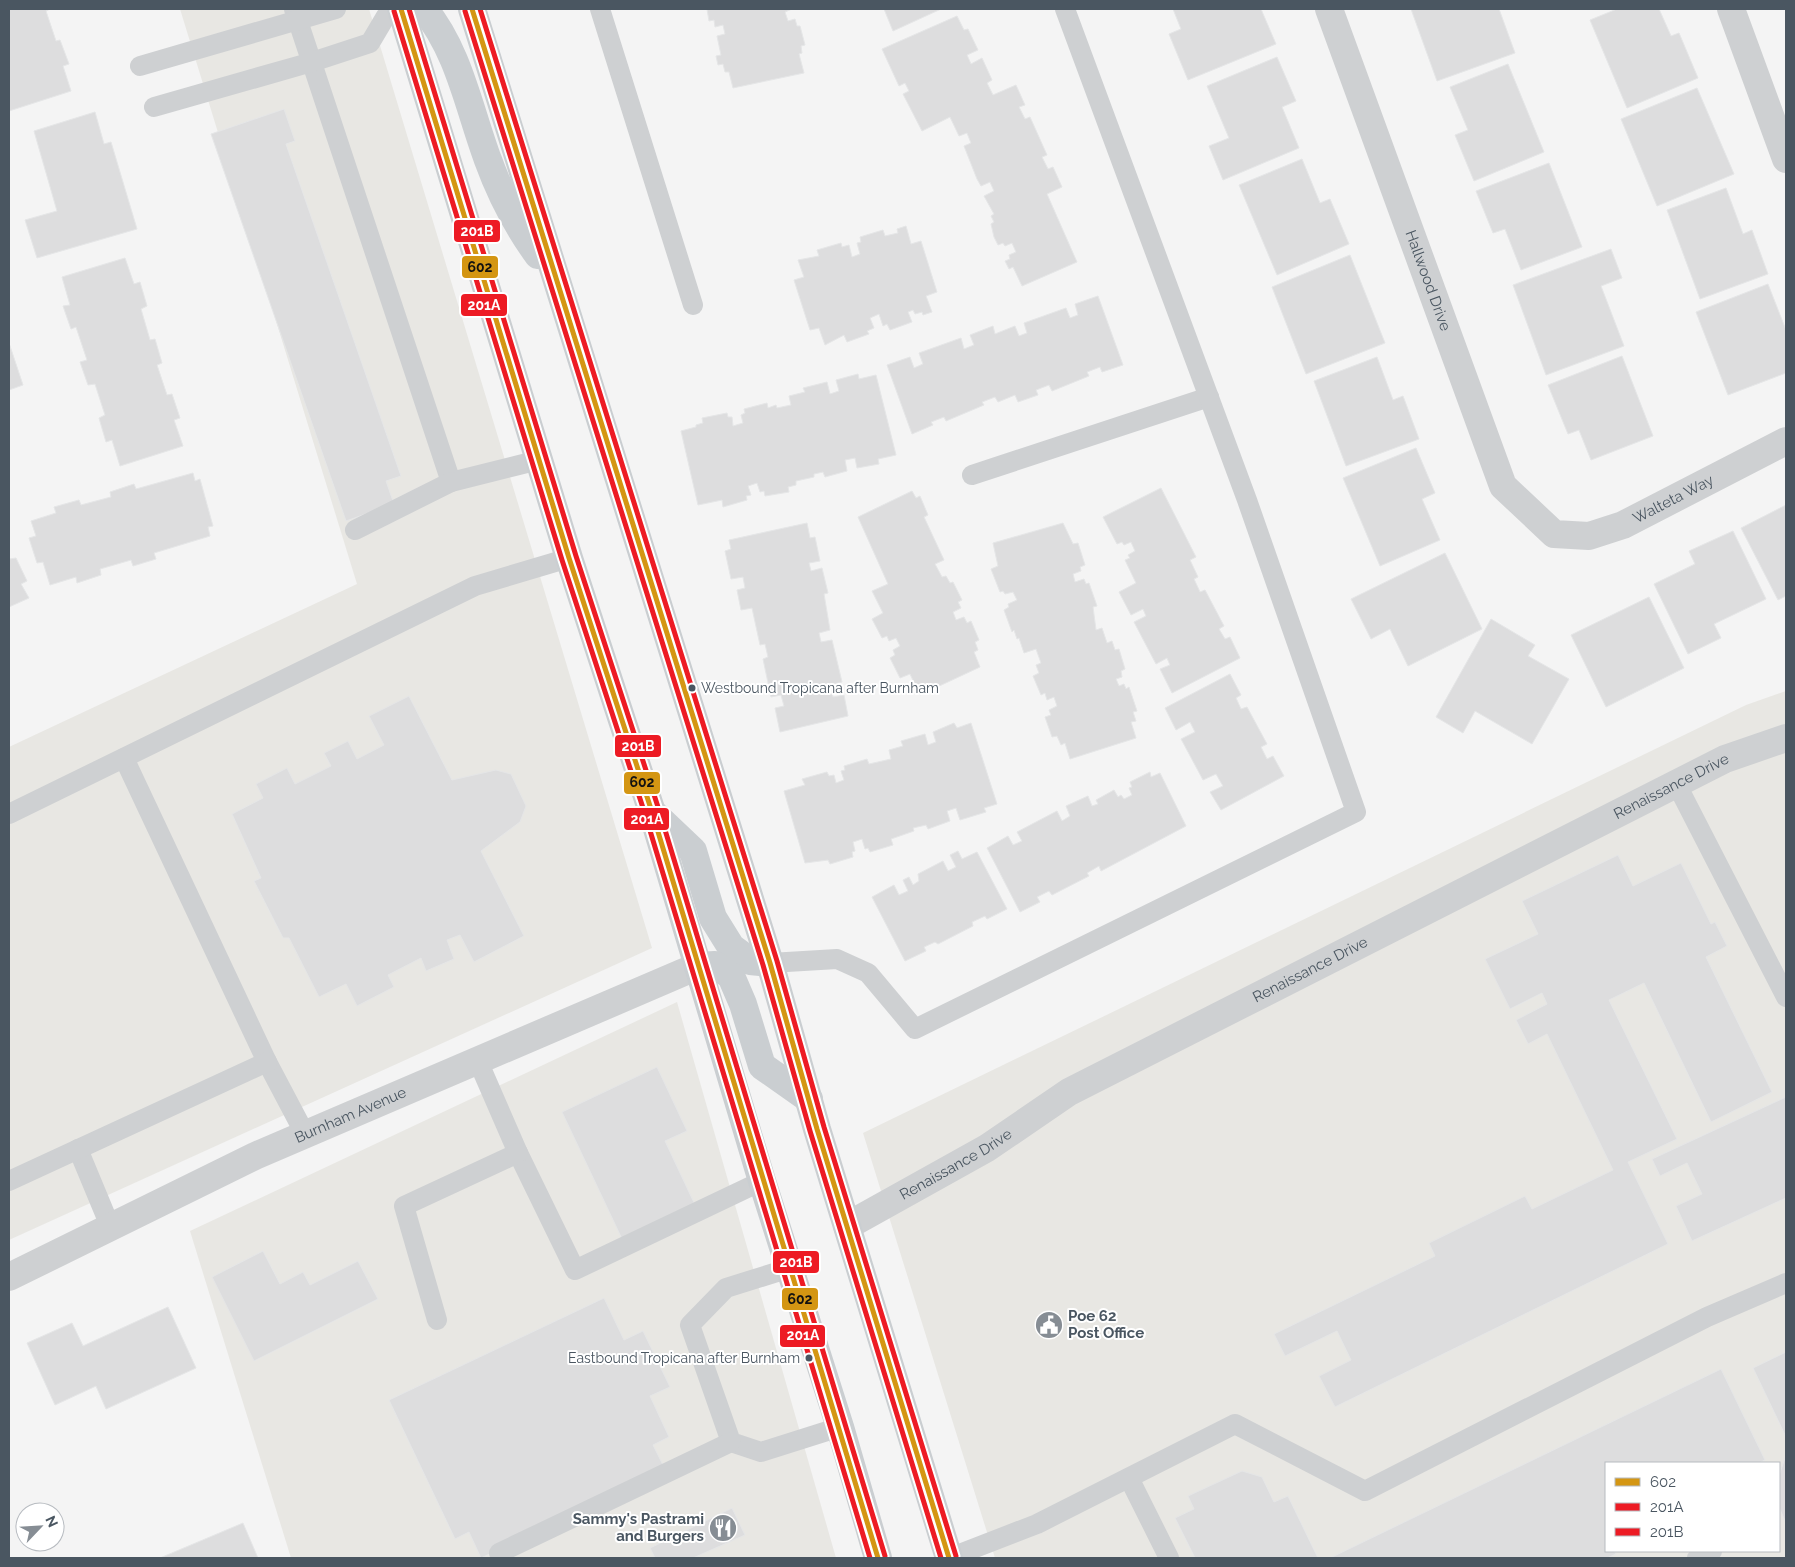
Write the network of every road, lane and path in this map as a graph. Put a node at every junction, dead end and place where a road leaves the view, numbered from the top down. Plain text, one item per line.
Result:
1 (336, 9) edge
2 (472, 9) edge
3 (600, 9) edge
4 (1065, 9) edge
5 (1328, 9) edge
6 (1731, 9) edge
7 (396, 11) edge
8 (296, 15) edge
9 (312, 62) junction
10 (140, 66) dead end
11 (154, 107) dead end
12 (1786, 159) edge
13 (555, 278) junction
14 (693, 305) dead end
15 (1209, 397) junction
16 (1786, 441) edge
17 (539, 460) junction
18 (972, 474) dead end
19 (451, 482) junction
20 (355, 530) dead end
21 (1554, 534) joint
22 (569, 558) junction
23 (1786, 738) edge
24 (124, 758) junction
25 (1676, 783) junction
26 (652, 812) junction
27 (9, 814) edge
28 (770, 963) junction
29 (698, 966) junction
30 (1786, 997) edge
31 (478, 1061) junction
32 (267, 1062) junction
33 (808, 1099) junction
34 (305, 1134) junction
35 (78, 1149) junction
36 (518, 1153) junction
37 (9, 1181) edge
38 (762, 1181) junction
39 (110, 1226) junction
40 (847, 1226) junction
41 (790, 1268) junction
42 (9, 1277) edge
43 (1781, 1290) edge
44 (437, 1320) dead end
45 (840, 1427) junction
46 (731, 1442) junction
47 (1129, 1478) junction
48 (1710, 1552) edge
49 (499, 1553) dead end
50 (878, 1558) edge
51 (949, 1558) edge
52 (1169, 1558) edge
53 (1697, 1558) edge

1 - 8 lane
2 - 13 main road
3 - 14 lane
4 - 15 lane
5 - 21 street, Hallwood Drive
6 - 12 street
7 - 9 lane
7 - 13 main road
7 - 17 main road
8 - 9 lane
8 - 10 lane
9 - 11 lane
9 - 19 lane
13 - 28 main road
15 - 18 lane
15 - 28 lane
16 - 21 street, Walteta Way
17 - 19 lane
17 - 22 main road
19 - 20 lane
22 - 24 lane
22 - 26 main road
23 - 25 street, Renaissance Drive
24 - 27 lane
24 - 32 lane
25 - 30 lane
25 - 40 street, Renaissance Drive
26 - 28 main road
26 - 29 main road
28 - 33 main road
29 - 31 street, Burnham Avenue
29 - 33 main road
29 - 38 main road
31 - 34 street, Burnham Avenue
31 - 36 lane
32 - 34 lane
32 - 35 lane
33 - 40 main road
34 - 39 street, Burnham Avenue
35 - 37 lane
35 - 39 lane
36 - 38 lane
36 - 44 lane
38 - 41 main road
39 - 42 street, Burnham Avenue
40 - 51 main road
41 - 45 main road
41 - 46 lane
43 - 47 lane
45 - 46 lane
45 - 50 main road
46 - 49 lane
47 - 51 lane
47 - 52 lane
48 - 53 lane

